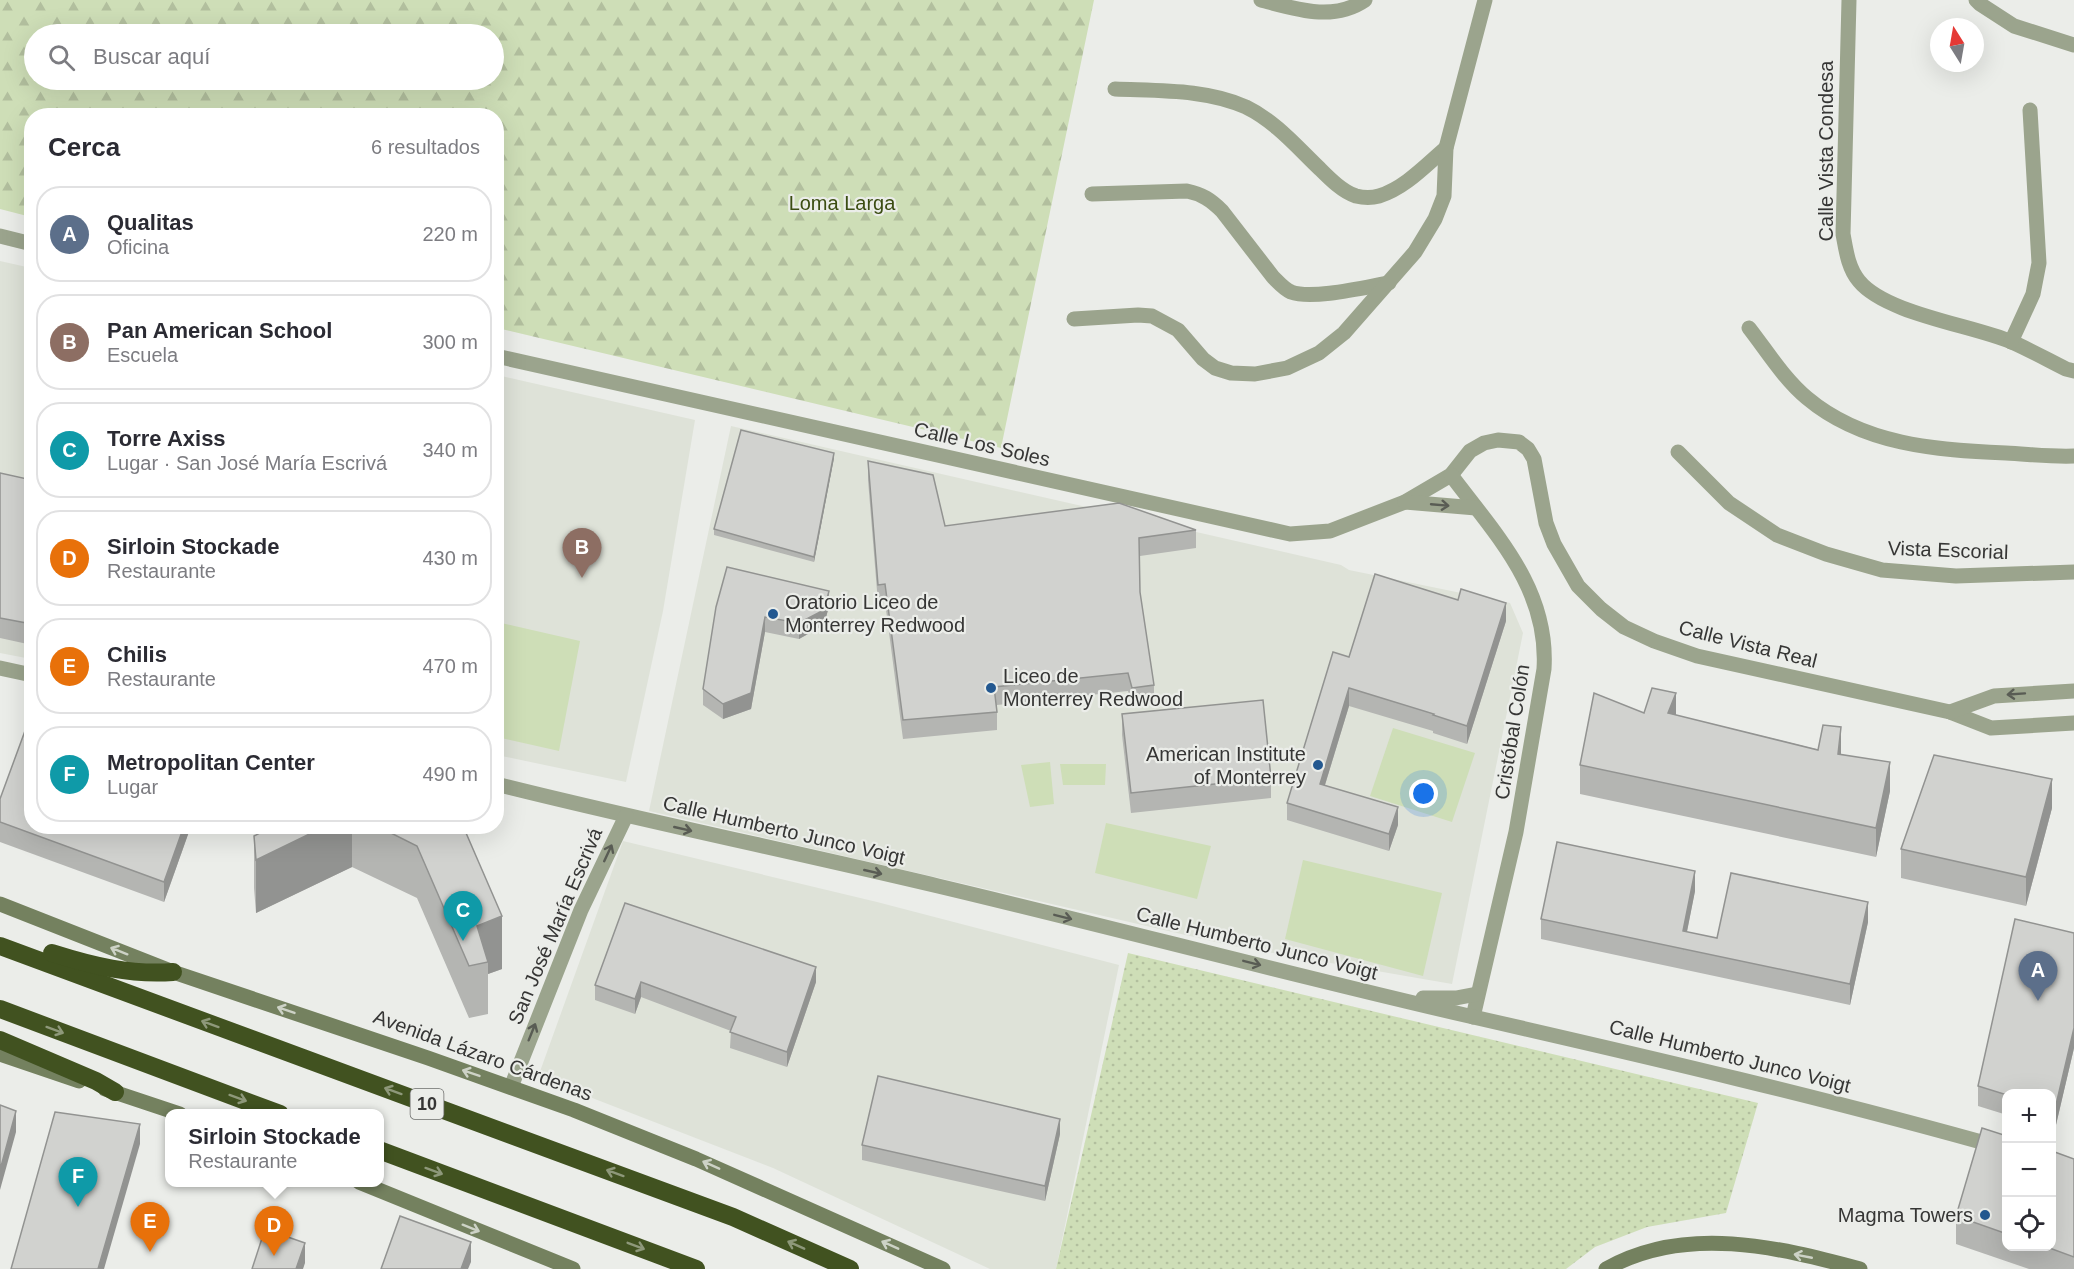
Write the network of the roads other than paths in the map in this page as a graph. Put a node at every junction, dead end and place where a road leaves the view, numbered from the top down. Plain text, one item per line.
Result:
1 (1262, 0) edge
2 (1365, 0) edge
3 (1485, 0) edge
4 (1849, 0) edge
5 (1976, 0) edge
6 (2074, 45) edge
7 (1115, 89) dead end
8 (2030, 110) dead end
9 (1446, 148) junction
10 (1092, 194) dead end
11 (0, 236) edge
12 (24, 242) edge
13 (1389, 283) junction
14 (1074, 319) dead end
15 (1749, 328) dead end
16 (2011, 342) junction
17 (504, 358) edge
18 (2074, 371) edge
19 (1678, 452) dead end
20 (2074, 456) edge
21 (1451, 476) junction
22 (1405, 502) junction
23 (1476, 508) junction
24 (2074, 572) edge
25 (0, 668) edge
26 (24, 673) edge
27 (2074, 691) edge
28 (1950, 712) junction
29 (2074, 723) edge
30 (504, 786) edge
31 (626, 816) junction
32 (0, 904) edge
33 (0, 938) edge
34 (0, 946) edge
35 (173, 972) junction
36 (1478, 994) junction
37 (1384, 995) junction
38 (0, 1009) edge
39 (1473, 1017) junction
40 (0, 1040) edge
41 (0, 1054) edge
42 (511, 1087) junction
43 (115, 1092) junction
44 (168, 1109) edge
45 (269, 1109) edge
46 (2002, 1148) edge
47 (384, 1152) edge
48 (371, 1187) edge
49 (573, 1269) edge
50 (696, 1269) edge
51 (850, 1269) edge
52 (943, 1269) edge
53 (1606, 1269) edge
54 (1860, 1269) edge

1 - 2 street
3 - 9 street
4 - 16 street, Calle Vista Condesa
5 - 6 street
7 - 9 street
8 - 16 street
9 - 13 street
10 - 13 street
11 - 12 street
13 - 14 street
15 - 20 street
16 - 18 street, Calle Vista Condesa
17 - 22 street, Calle Los Soles
19 - 24 street, Vista Escorial
21 - 22 street, Calle Los Soles
21 - 23 street, Cristóbal Colón
21 - 28 street, Calle Vista Real
22 -> 23 street
23 - 36 street, Cristóbal Colón
25 - 26 street
27 -> 28 street
28 - 29 street, Calle Vista Real
30 - 31 street, Calle Humberto Junco Voigt
31 -> 37 street, Calle Humberto Junco Voigt
42 -> 31 street, San José María Escrivá
35 -> 32 street, Avenida Lázaro Cárdenas
33 - 35 highway
51 -> 34 highway, 10
42 -> 35 street, Avenida Lázaro Cárdenas
36 - 37 street
36 - 39 street, Cristóbal Colón
37 - 39 street, Calle Humberto Junco Voigt
38 -> 45 highway
39 - 46 street, Calle Humberto Junco Voigt
40 - 43 highway
41 - 43 street
52 -> 42 street, Avenida Lázaro Cárdenas
43 - 44 street
47 -> 50 highway
48 -> 49 street
54 -> 53 street

